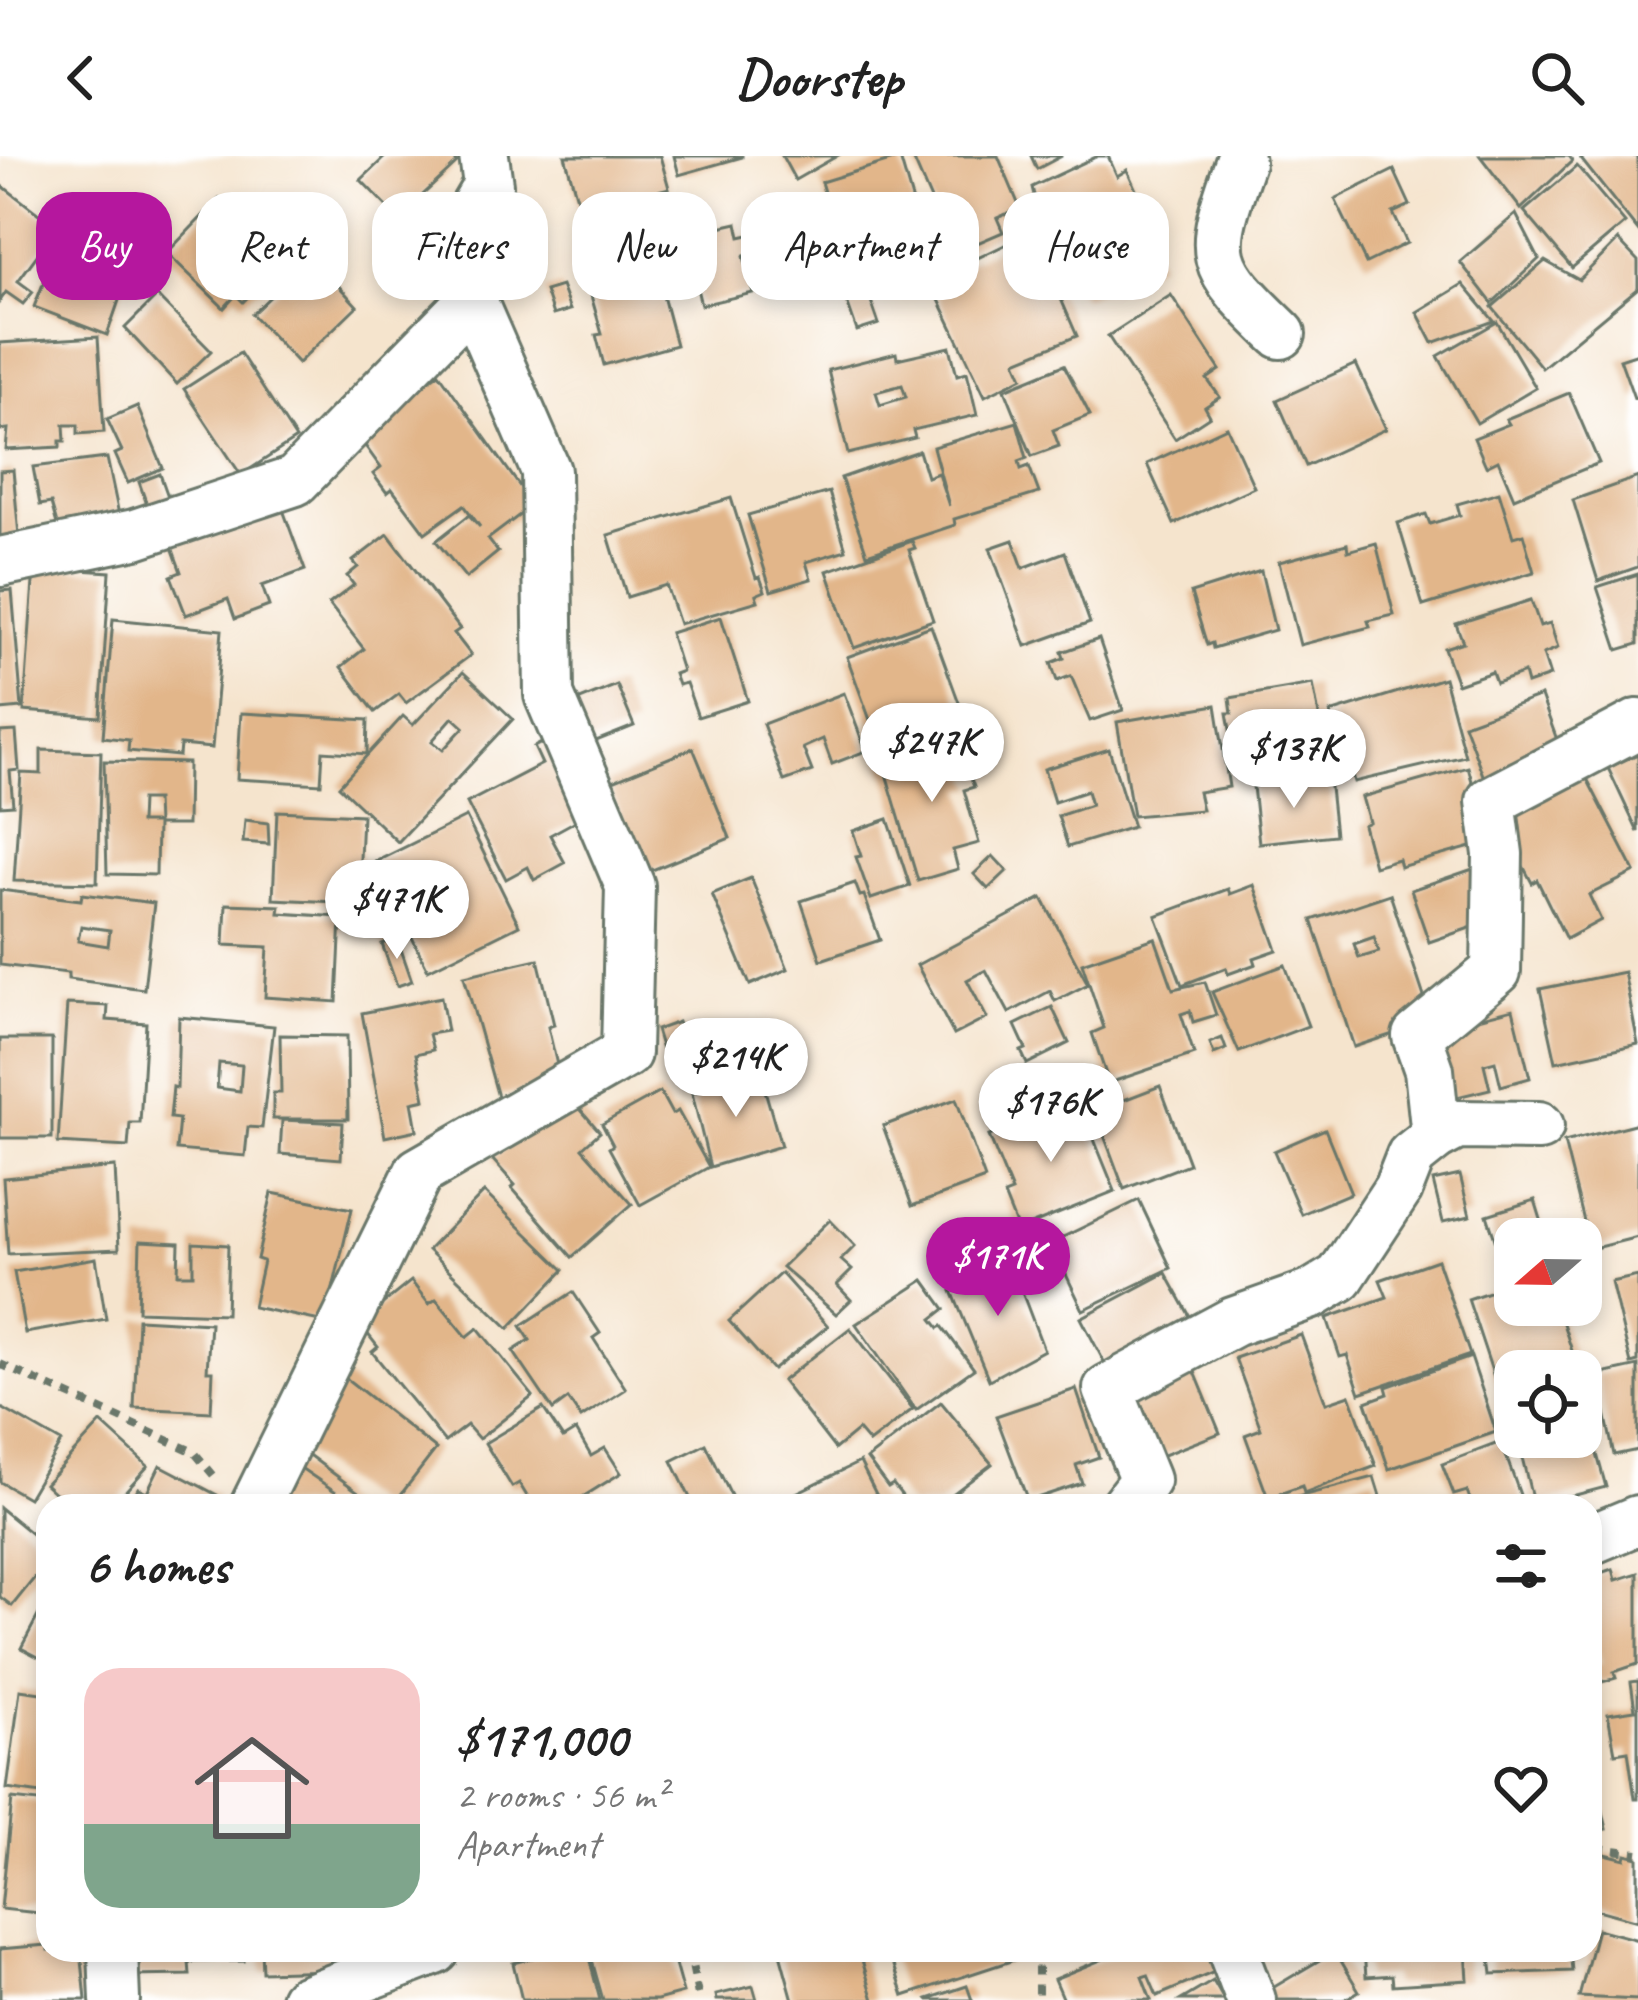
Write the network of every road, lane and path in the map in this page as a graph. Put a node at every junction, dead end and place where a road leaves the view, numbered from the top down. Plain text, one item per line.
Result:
1 (484, 156) edge
2 (1240, 158) edge
3 (470, 302) junction
4 (1281, 334) dead end
5 (0, 562) edge
6 (1638, 724) edge
7 (1539, 1126) dead end
8 (1436, 1136) junction
9 (0, 1364) edge
10 (236, 1494) edge
11 (241, 1494) edge
12 (1134, 1494) edge
13 (1638, 1520) edge
14 (1602, 1535) edge
15 (1602, 1849) edge
16 (1638, 1853) edge
17 (114, 1962) edge
18 (404, 1962) edge
19 (691, 1962) edge
20 (1036, 1962) edge
21 (1237, 1962) edge
22 (116, 2000) edge
23 (305, 2000) edge
24 (699, 2000) edge
25 (1038, 2000) edge
26 (1251, 2000) edge

1 - 3 street
2 - 4 street
3 - 5 street
3 - 11 street
6 - 8 street
7 - 8 street
8 - 12 street
9 - 10 path
13 - 14 street
15 - 16 path
17 - 22 street
18 - 23 street
19 - 24 path
20 - 25 path
21 - 26 street

